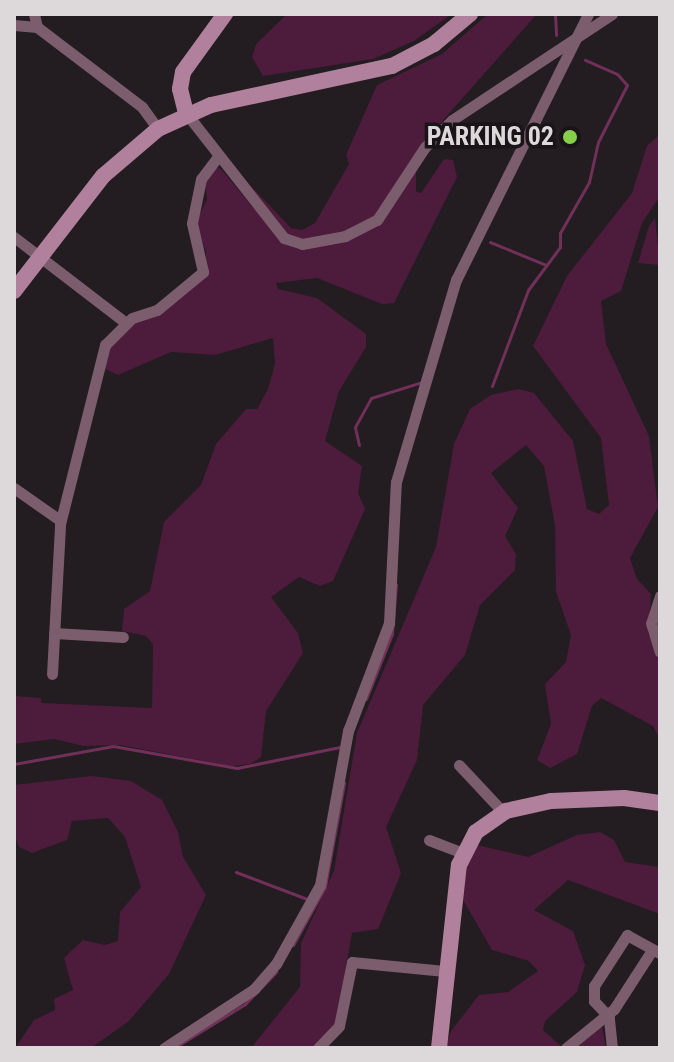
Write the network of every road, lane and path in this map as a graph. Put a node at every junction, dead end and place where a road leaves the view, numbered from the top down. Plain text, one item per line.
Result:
1 (34, 14) edge
2 (225, 14) edge
3 (470, 14) edge
4 (588, 14) edge
5 (612, 14) edge
6 (14, 25) edge
7 (37, 27) junction
8 (576, 39) junction
9 (186, 113) junction
10 (158, 129) junction
11 (217, 158) junction
12 (14, 237) edge
13 (40, 257) junction
14 (14, 291) edge
15 (126, 323) junction
16 (14, 488) edge
17 (61, 521) junction
18 (660, 596) edge
19 (54, 633) junction
20 (123, 637) dead end
21 (660, 652) edge
22 (52, 674) dead end
23 (459, 765) dead end
24 (660, 803) edge
25 (503, 812) junction
26 (429, 840) dead end
27 (463, 853) junction
28 (656, 952) edge
29 (445, 971) junction
30 (607, 1014) junction
31 (164, 1048) edge
32 (318, 1048) edge
33 (439, 1048) edge
34 (566, 1048) edge
35 (612, 1048) edge

1 - 7 street
2 - 9 street
3 - 9 street
4 - 8 street
5 - 8 street
6 - 7 street
7 - 10 street
8 - 11 street
8 - 31 street
9 - 10 street
9 - 11 street
10 - 13 street
11 - 15 street
12 - 13 street
13 - 14 street
13 - 15 street
15 - 17 street
16 - 17 street
17 - 19 street
18 - 21 street
19 - 20 street
19 - 22 street
23 - 25 street
24 - 25 street
25 - 27 street
26 - 27 street
27 - 29 street
28 - 30 street
28 - 30 street
29 - 32 street
29 - 33 street
30 - 34 street
30 - 35 street

